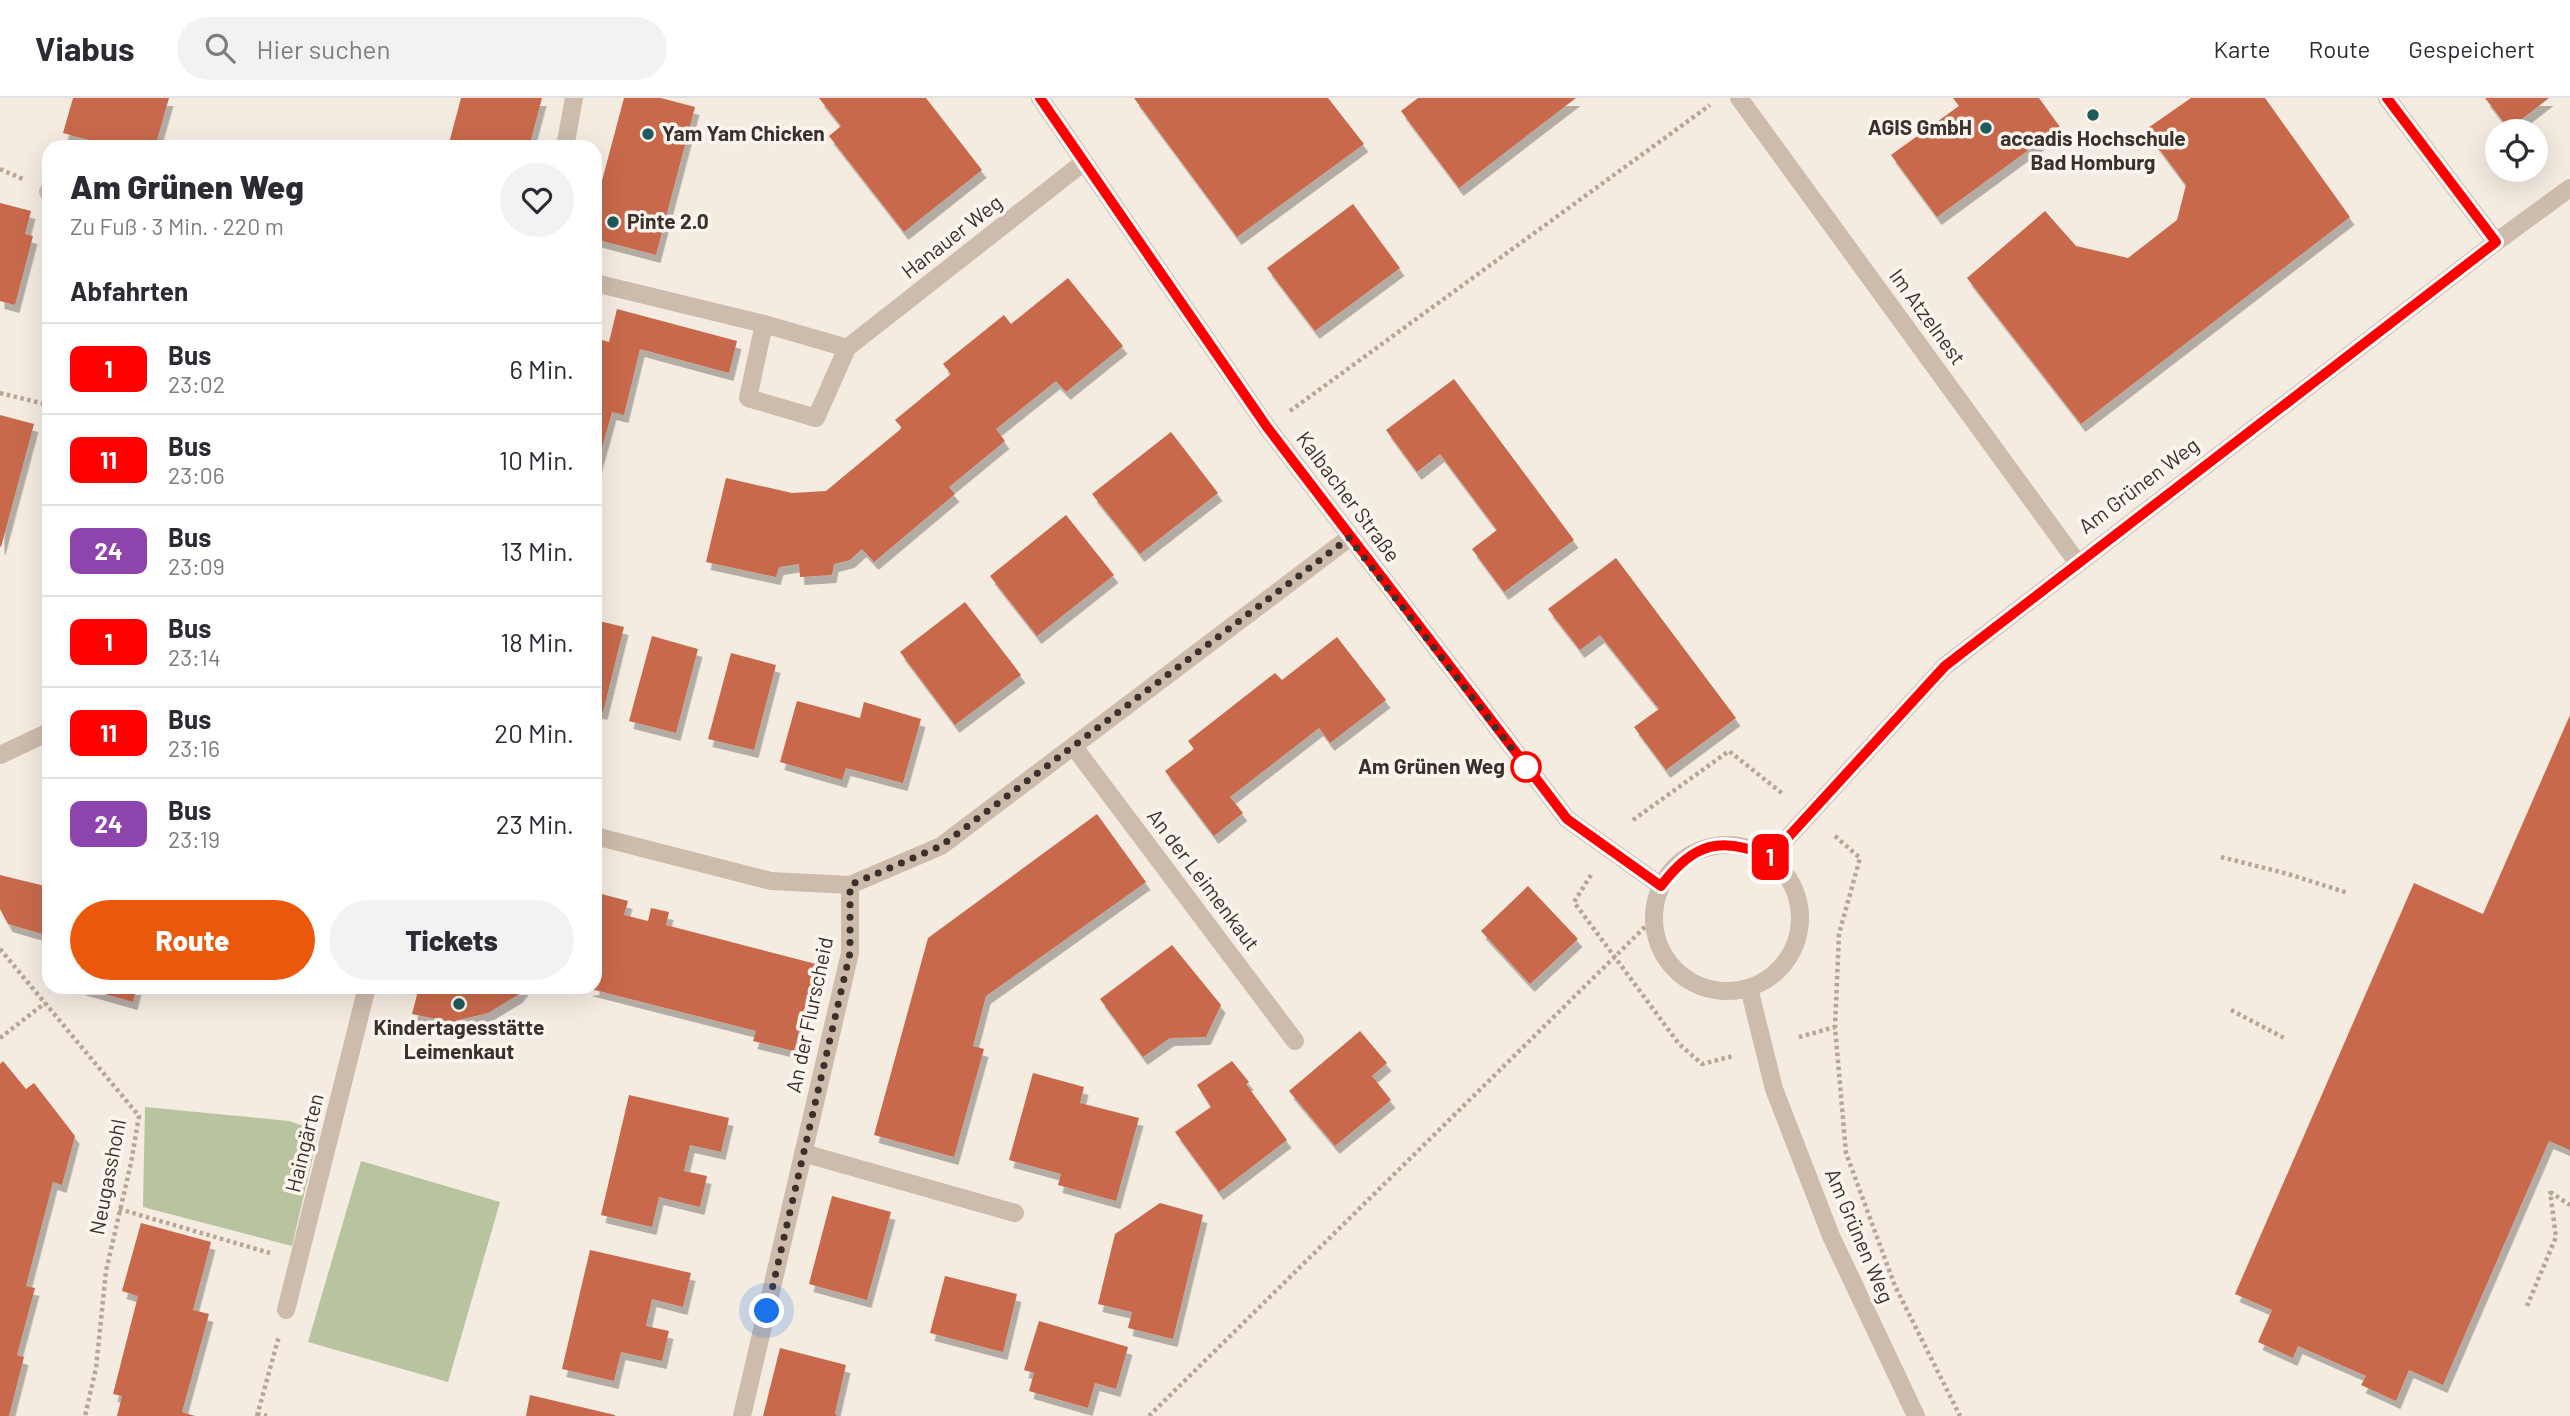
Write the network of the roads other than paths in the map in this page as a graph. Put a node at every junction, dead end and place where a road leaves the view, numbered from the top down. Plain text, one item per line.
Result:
1 (574, 98) edge
2 (1040, 98) edge
3 (1739, 98) edge
4 (2387, 98) edge
5 (566, 140) edge
6 (1084, 162) junction
7 (2570, 188) edge
8 (2496, 242) junction
9 (602, 285) edge
10 (764, 324) junction
11 (847, 348) junction
12 (1349, 538) junction
13 (2077, 562) junction
14 (42, 735) edge
15 (1074, 747) junction
16 (0, 755) edge
17 (602, 837) edge
18 (1770, 857) junction
19 (850, 885) junction
20 (1661, 886) junction
21 (1749, 989) junction
22 (365, 994) edge
23 (1295, 1041) dead end
24 (803, 1153) junction
25 (1015, 1213) dead end
26 (286, 1310) road end
27 (742, 1416) edge
28 (1916, 1416) edge

1 - 5 street
2 - 6 street, Kalbacher Straße
3 - 13 street, Im Atzelnest
4 - 8 street
6 - 11 street, Hanauer Weg
6 - 12 street, Kalbacher Straße
7 - 8 street, Am Grünen Weg
8 - 13 street, Am Grünen Weg
9 - 10 street
10 - 11 street
10 - 11 street, Hanauer Weg
12 - 15 street
12 - 20 street, Kalbacher Straße
13 - 18 street, Am Grünen Weg
14 - 16 street
15 - 19 street
15 - 23 street, An der Leimenkaut
17 - 19 street
18 - 20 street
18 - 21 street
19 - 24 street, An der Flurscheid
20 - 21 street
21 - 28 street, Am Grünen Weg
22 - 26 street, Haingärten
24 - 25 street
24 - 27 street, An der Flurscheid

